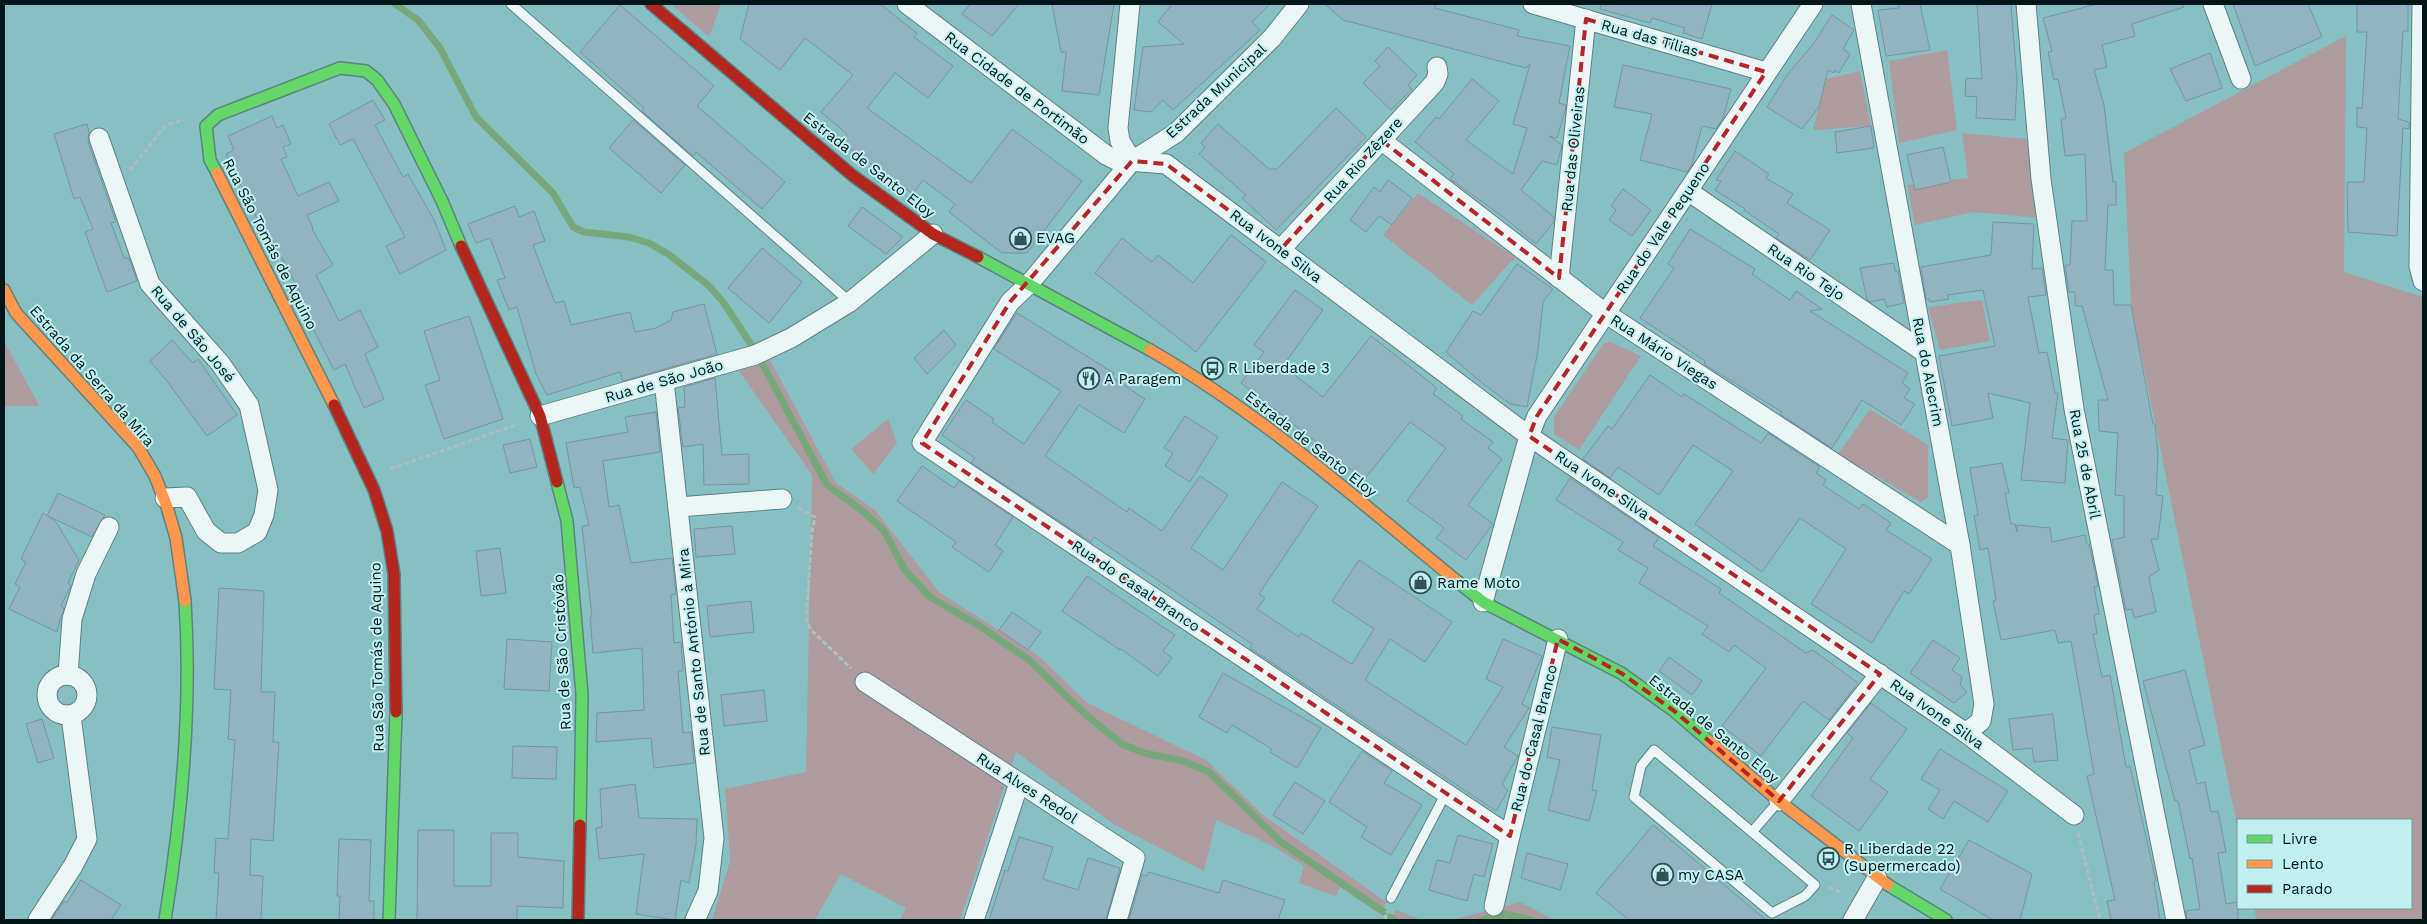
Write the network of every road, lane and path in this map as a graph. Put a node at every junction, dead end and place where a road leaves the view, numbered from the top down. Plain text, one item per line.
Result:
1 (511, 4) edge
2 (650, 4) edge
3 (907, 4) edge
4 (1130, 4) edge
5 (1300, 4) edge
6 (1533, 4) edge
7 (1813, 4) edge
8 (1861, 4) edge
9 (2026, 4) edge
10 (2213, 4) edge
11 (2422, 4) edge
12 (1586, 19) junction
13 (1437, 67) dead end
14 (1766, 72) junction
15 (2240, 79) dead end
16 (2422, 110) edge
17 (206, 126) junction
18 (99, 138) dead end
19 (1381, 140) junction
20 (1132, 161) junction
21 (116, 187) junction
22 (1688, 191) junction
23 (933, 234) junction
24 (1281, 249) junction
25 (1559, 278) junction
26 (2423, 281) edge
27 (1029, 284) junction
28 (4, 290) edge
29 (850, 302) junction
30 (1605, 313) junction
31 (1924, 352) junction
32 (664, 380) junction
33 (540, 416) junction
34 (1530, 436) junction
35 (368, 476) junction
36 (165, 498) junction
37 (782, 499) joint
38 (678, 507) junction
39 (109, 527) dead end
40 (1960, 545) junction
41 (1484, 602) junction
42 (1558, 639) junction
43 (1880, 674) junction
44 (68, 675) junction
45 (865, 682) joint
46 (71, 716) junction
47 (1966, 734) junction
48 (183, 778) junction
49 (1019, 783) junction
50 (1446, 793) junction
51 (1779, 801) junction
52 (2074, 815) joint
53 (1752, 832) junction
54 (1510, 836) junction
55 (184, 872) dead end
56 (1877, 878) junction
57 (1815, 885) junction
58 (1391, 898) dead end
59 (1494, 906) dead end
60 (1856, 914) edge
61 (38, 920) edge
62 (165, 920) edge
63 (390, 920) edge
64 (578, 920) edge
65 (695, 920) edge
66 (974, 920) edge
67 (1116, 920) edge
68 (1946, 920) edge
69 (2100, 920) edge
70 (2176, 920) edge

1 - 29 lane
2 - 23 street, Estrada de Santo Eloy
3 - 20 street, Rua Cidade de Portimão
4 - 20 street
5 - 20 street, Estrada Municipal
6 - 12 street, Rua das Tílias
7 - 14 street, Rua do Vale Pequeno
8 - 31 street, Rua do Alecrim
9 - 70 street, Rua 25 de Abril
10 - 15 street
11 - 16 street
12 - 14 street, Rua das Tílias
12 - 25 street, Rua das Oliveiras
13 - 19 street, Rua Rio Zêzere
14 - 22 street, Rua do Vale Pequeno
16 - 26 street
17 - 21 path
17 - 33 street
17 - 35 street, Rua São Tomás de Aquino
18 - 21 street, Rua de São José
19 - 24 street, Rua Rio Zêzere
19 - 25 street, Rua Mário Viegas
20 - 24 street, Rua Ivone Silva
20 - 27 street, Estrada Municipal
21 - 36 street, Rua de São José
22 - 30 street, Rua do Vale Pequeno
22 - 31 street, Rua Rio Tejo
23 - 27 street, Estrada de Santo Eloy
23 - 29 street, Rua de São João
24 - 34 street, Rua Ivone Silva
25 - 30 street, Rua Mário Viegas
27 - 41 street, Estrada de Santo Eloy
27 - 50 street, Rua do Casal Branco
28 - 36 street, Estrada da Serra da Mira
29 - 32 street, Rua de São João
30 - 34 street, Rua do Vale Pequeno
30 - 40 street, Rua Mário Viegas
31 - 40 street, Rua do Alecrim
32 - 33 street, Rua de São João
32 - 38 street, Rua de Santo António à Mira
33 - 35 path
33 - 64 street, Rua de São Cristóvão
34 - 41 street, Rua do Vale Pequeno
34 - 43 street, Rua Ivone Silva
35 - 63 street, Rua São Tomás de Aquino
36 - 48 street, Estrada da Serra da Mira
37 - 38 street
37 - 45 path
38 - 65 street, Rua de Santo António à Mira
39 - 44 street
40 - 47 street, Rua do Alecrim
41 - 42 street, Estrada de Santo Eloy
42 - 51 street, Estrada de Santo Eloy
42 - 54 street, Rua do Casal Branco
43 - 47 street, Rua Ivone Silva
43 - 51 street
44 - 46 street
44 - 46 street
45 - 49 street, Rua Alves Redol
46 - 61 street
47 - 52 street, Rua Ivone Silva
48 - 55 street, Estrada da Serra da Mira
48 - 62 street, Estrada da Serra da Mira
49 - 66 street
49 - 67 street, Rua Alves Redol
50 - 54 street, Rua do Casal Branco
50 - 58 lane
51 - 53 lane
51 - 56 street, Estrada de Santo Eloy
52 - 69 path
53 - 57 lane
53 - 57 lane
54 - 59 street, Rua do Casal Branco
56 - 60 street
56 - 68 street, Estrada de Santo Eloy
57 - 60 path

